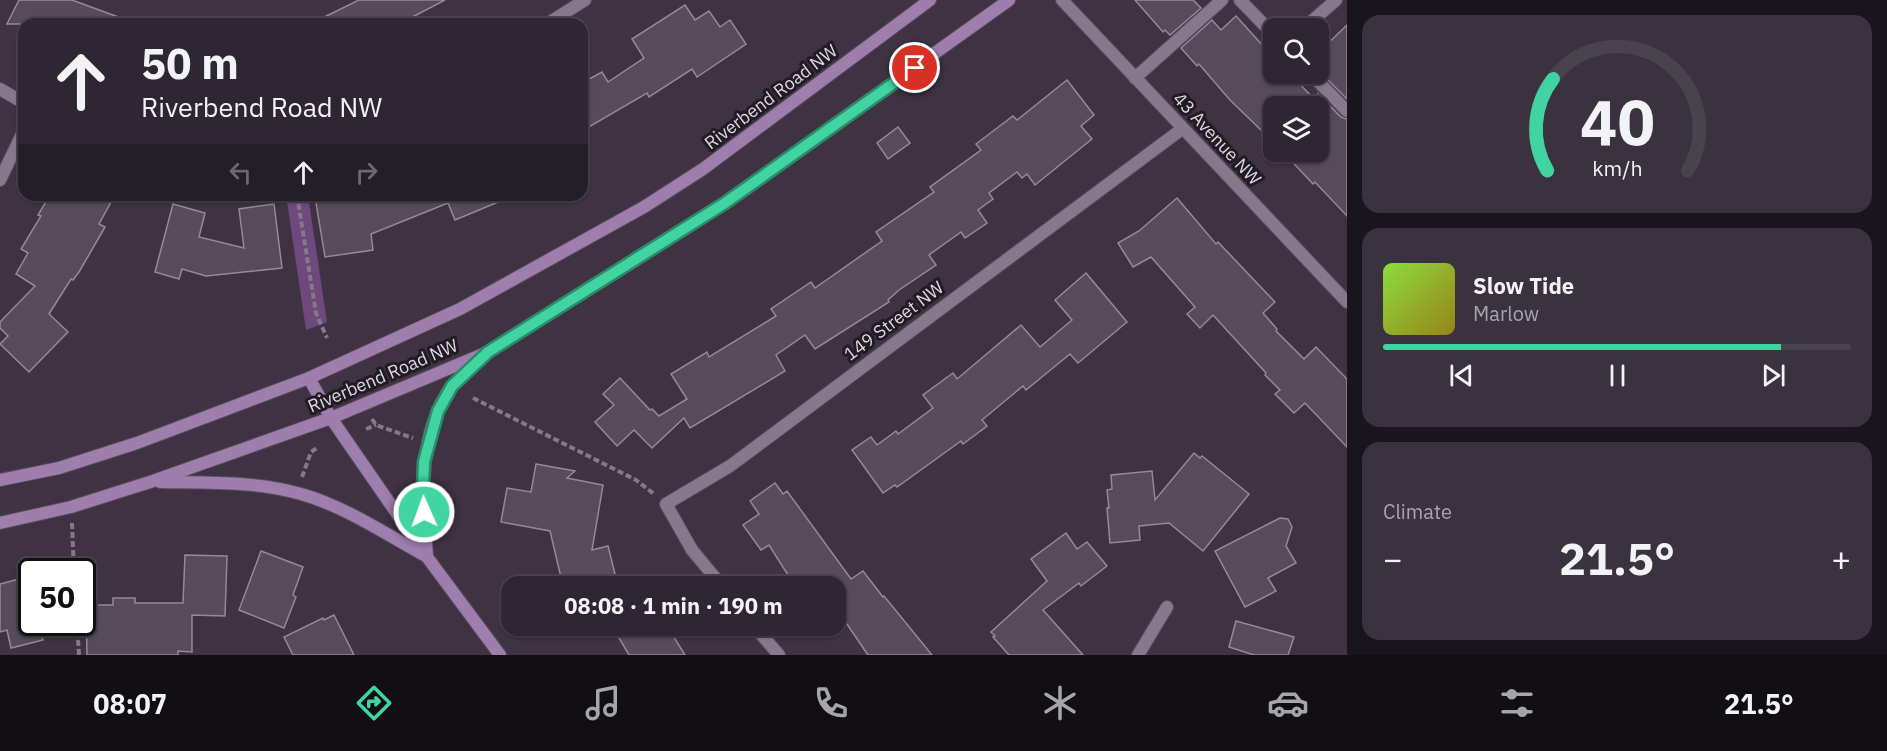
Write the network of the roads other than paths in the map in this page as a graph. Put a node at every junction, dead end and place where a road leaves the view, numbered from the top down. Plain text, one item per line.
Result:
1 (585, 0) edge
2 (930, 0) edge
3 (1009, 0) edge
4 (1062, 0) edge
5 (1222, 0) edge
6 (1240, 0) edge
7 (1335, 0) edge
8 (556, 18) edge
9 (1315, 18) edge
10 (1263, 24) edge
11 (1135, 78) junction
12 (1321, 84) edge
13 (0, 89) edge
14 (18, 100) edge
15 (1347, 111) edge
16 (1182, 129) junction
17 (18, 142) edge
18 (0, 180) edge
19 (1347, 302) edge
20 (488, 352) junction
21 (309, 378) junction
22 (331, 418) junction
23 (0, 480) edge
24 (150, 482) junction
25 (0, 523) edge
26 (427, 557) junction
27 (714, 576) edge
28 (1167, 607) dead end
29 (762, 636) edge
30 (500, 655) edge
31 (778, 655) edge
32 (1138, 655) edge

1 - 8 street
2 - 21 main road, Riverbend Road NW
3 - 20 main road, Riverbend Road NW
4 - 11 street, 43 Avenue NW
5 - 11 street
6 - 10 street
7 - 9 street
11 - 16 street, 43 Avenue NW
12 - 15 street
13 - 14 street
16 - 19 street, 43 Avenue NW
16 - 27 street, 149 Street NW
17 - 18 street
20 - 22 main road, Riverbend Road NW
20 - 26 main road
21 - 22 main road
21 - 23 main road, Riverbend Road NW
22 - 24 main road, Riverbend Road NW
22 - 26 main road
24 - 25 main road, Riverbend Road NW
24 - 26 main road
26 - 30 main road
28 - 32 street
29 - 31 street

